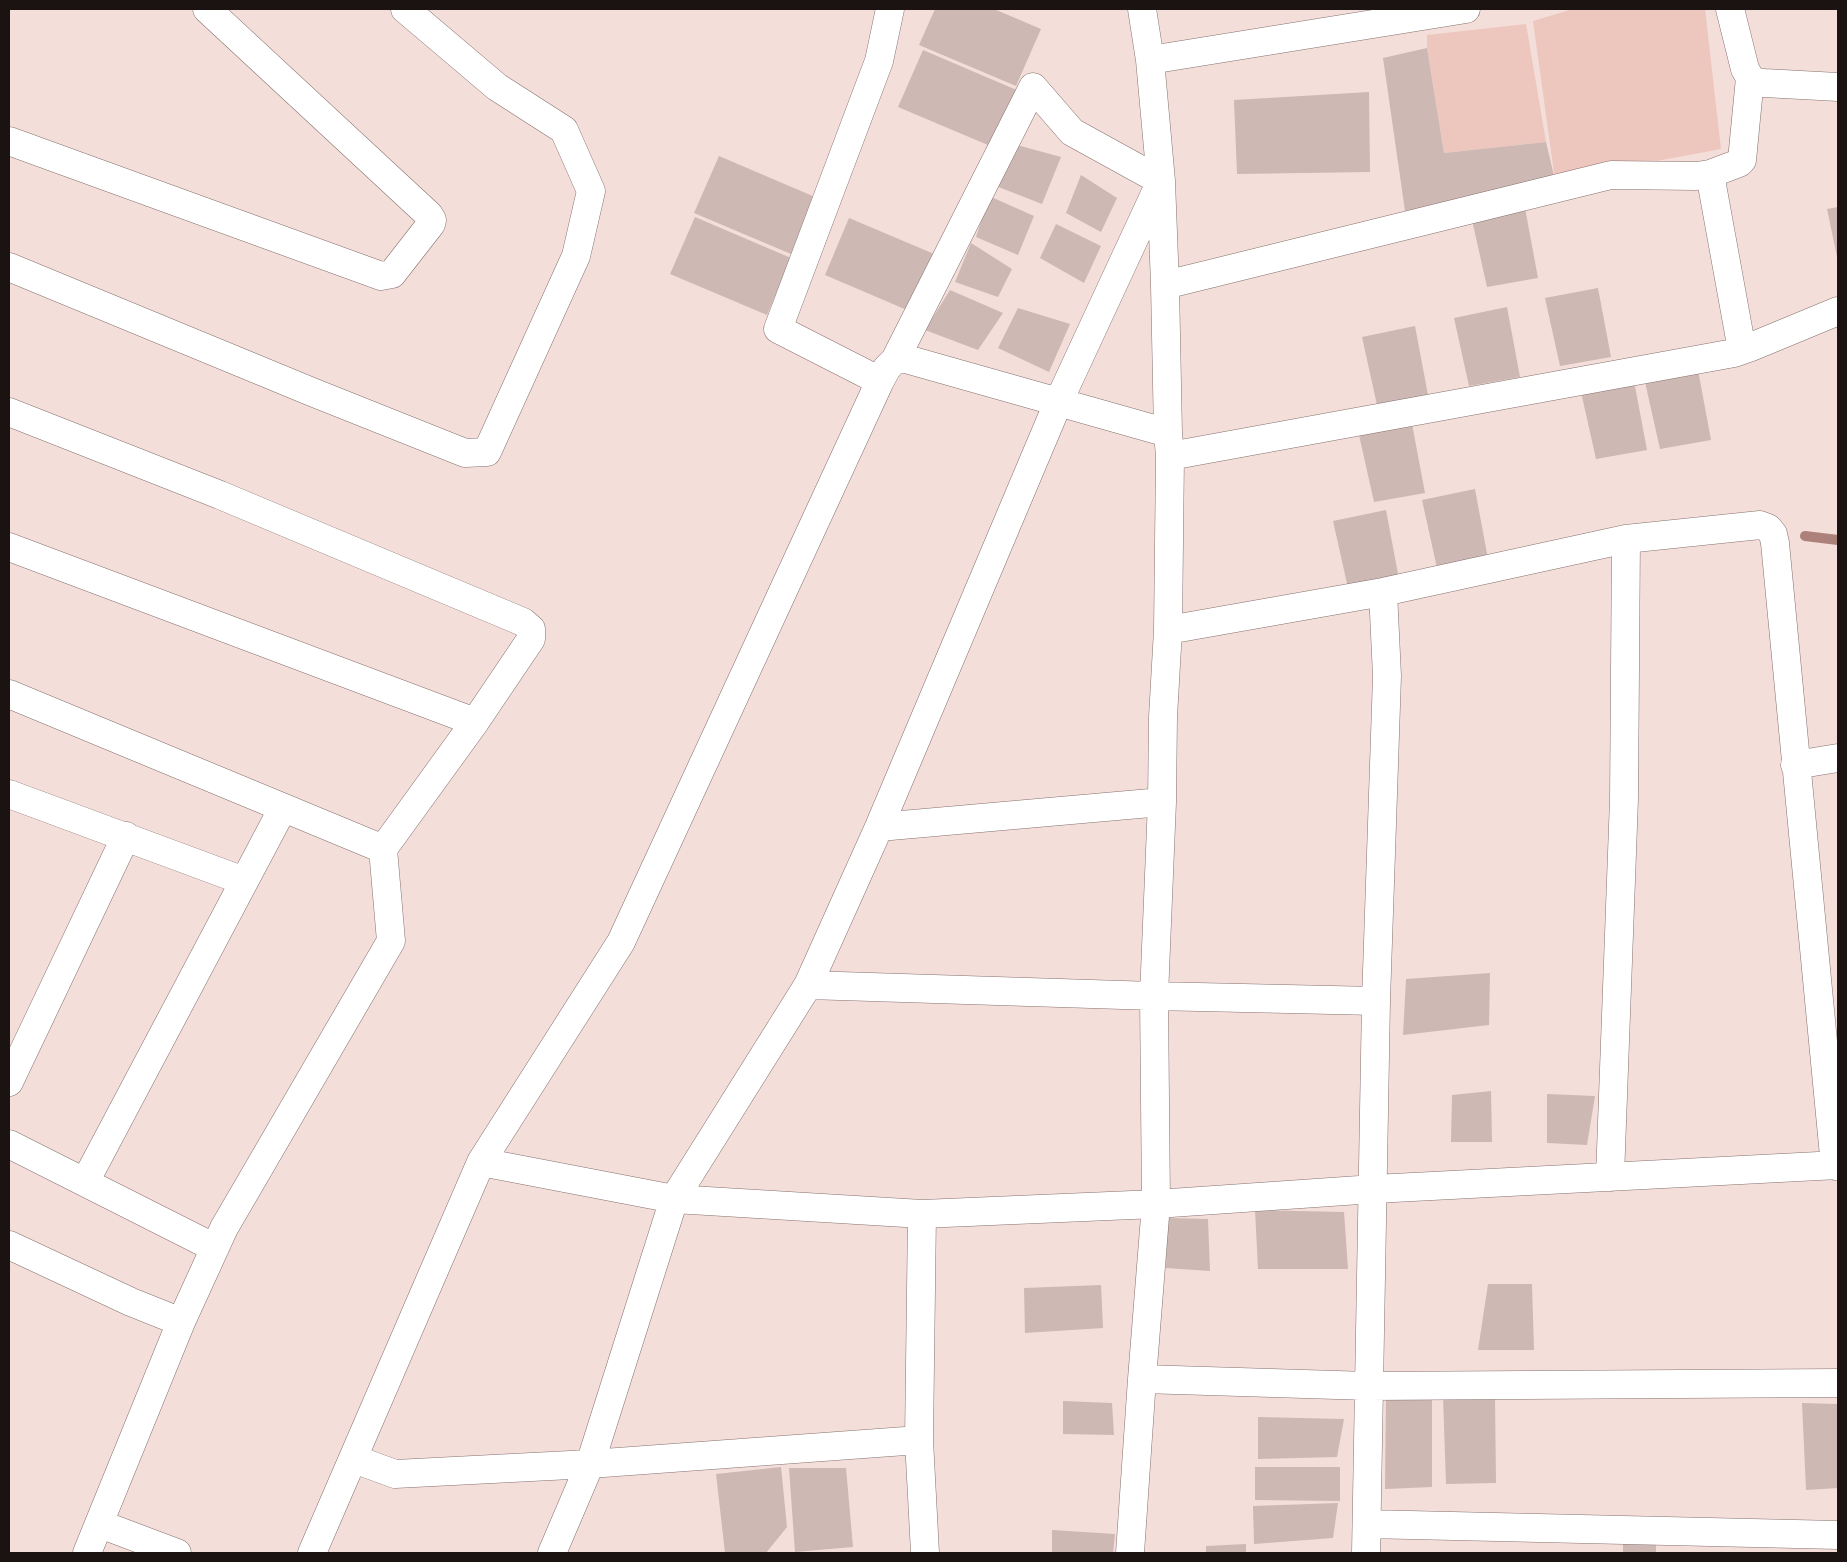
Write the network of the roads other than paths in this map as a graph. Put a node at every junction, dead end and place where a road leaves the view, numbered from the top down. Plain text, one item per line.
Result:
1 (207, 9) edge
2 (406, 9) edge
3 (890, 9) edge
4 (1142, 9) edge
5 (1466, 9) edge
6 (1730, 9) edge
7 (1150, 60) junction
8 (1750, 78) junction
9 (1838, 87) edge
10 (9, 142) edge
11 (1710, 174) junction
12 (1161, 181) junction
13 (9, 267) edge
14 (1165, 285) junction
15 (1838, 311) edge
16 (1742, 350) junction
17 (887, 370) junction
18 (1058, 403) junction
19 (9, 412) edge
20 (1169, 444) junction
21 (1626, 539) junction
22 (9, 547) edge
23 (1383, 592) junction
24 (1168, 630) junction
25 (9, 694) edge
26 (475, 722) junction
27 (1838, 758) edge
28 (1795, 765) junction
29 (9, 794) edge
30 (1162, 802) junction
31 (283, 808) junction
32 (879, 826) junction
33 (126, 836) junction
34 (384, 849) junction
35 (244, 881) junction
36 (808, 985) junction
37 (1154, 996) junction
38 (1376, 1001) junction
39 (9, 1082) edge
40 (9, 1144) edge
41 (481, 1162) junction
42 (1837, 1166) edge
43 (1610, 1177) junction
44 (84, 1182) junction
45 (1374, 1189) junction
46 (674, 1199) junction
47 (1156, 1204) junction
48 (922, 1214) junction
49 (9, 1245) edge
50 (215, 1248) junction
51 (181, 1322) junction
52 (1142, 1380) junction
53 (1838, 1384) edge
54 (1369, 1386) junction
55 (919, 1440) junction
56 (354, 1459) junction
57 (590, 1464) junction
58 (100, 1524) junction
59 (1367, 1524) junction
60 (1838, 1535) edge
61 (87, 1553) edge
62 (177, 1553) edge
63 (312, 1553) edge
64 (552, 1553) edge
65 (925, 1553) edge
66 (1130, 1553) edge
67 (1366, 1553) edge

1 - 10 street
2 - 13 street
3 - 17 street
4 - 7 street
5 - 7 street
6 - 8 street
7 - 12 street
8 - 9 street
8 - 11 street
11 - 14 street
11 - 16 street
12 - 14 street
12 - 17 street
12 - 18 street
14 - 20 street
15 - 16 street
16 - 20 street
17 - 18 street
17 - 41 street
18 - 20 street
18 - 32 street
19 - 26 street
20 - 24 street
21 - 23 street
21 - 28 street
21 - 43 street
22 - 26 street
23 - 24 street
23 - 38 street
24 - 30 street
25 - 31 street
26 - 34 street
27 - 28 street
28 - 42 street
29 - 33 street
30 - 32 street
30 - 37 street
31 - 34 street
31 - 35 street
32 - 36 street
33 - 35 street
33 - 39 street
34 - 50 street
35 - 44 street
36 - 37 street
36 - 46 street
37 - 38 street
37 - 47 street
38 - 45 street
40 - 44 street
41 - 46 street
41 - 56 street
42 - 43 street
43 - 45 street
44 - 50 street
45 - 47 street
45 - 54 street
46 - 48 street
46 - 57 street
47 - 48 street
47 - 52 street
48 - 55 street
49 - 51 street
50 - 51 street
51 - 58 street
52 - 54 street
52 - 66 street
53 - 54 street
54 - 59 street
55 - 57 street
55 - 65 street
56 - 57 street
56 - 63 street
57 - 64 street
58 - 61 street
58 - 62 street
59 - 60 street
59 - 67 street

